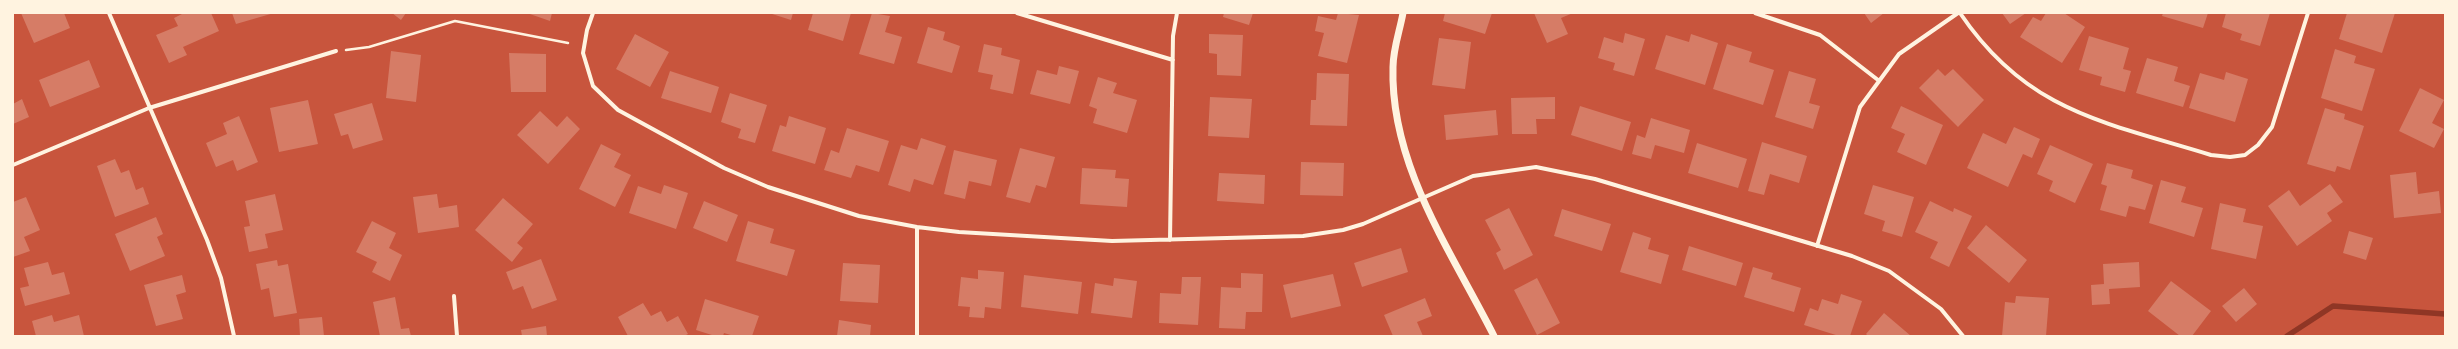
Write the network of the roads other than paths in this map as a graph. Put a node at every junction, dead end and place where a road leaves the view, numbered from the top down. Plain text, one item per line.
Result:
1 (109, 13) edge
2 (593, 13) edge
3 (1017, 13) edge
4 (1178, 13) edge
5 (1403, 13) edge
6 (1755, 13) edge
7 (1959, 13) edge
8 (2308, 13) edge
9 (336, 51) road end
10 (1173, 60) junction
11 (1878, 80) junction
12 (149, 108) junction
13 (13, 164) edge
14 (1421, 197) junction
15 (917, 227) junction
16 (1170, 240) junction
17 (1817, 246) junction
18 (454, 296) dead end
19 (234, 336) edge
20 (457, 336) edge
21 (917, 336) edge
22 (1494, 336) edge
23 (1963, 336) edge

1 - 12 street
2 - 15 street
3 - 10 street
4 - 10 street
5 - 14 street
6 - 11 street
7 - 8 street
7 - 11 street
9 - 12 street
10 - 16 street
11 - 17 street
12 - 13 street
12 - 19 street
14 - 16 street
14 - 17 street
14 - 22 street
15 - 16 street
15 - 21 street
17 - 23 street
18 - 20 street

